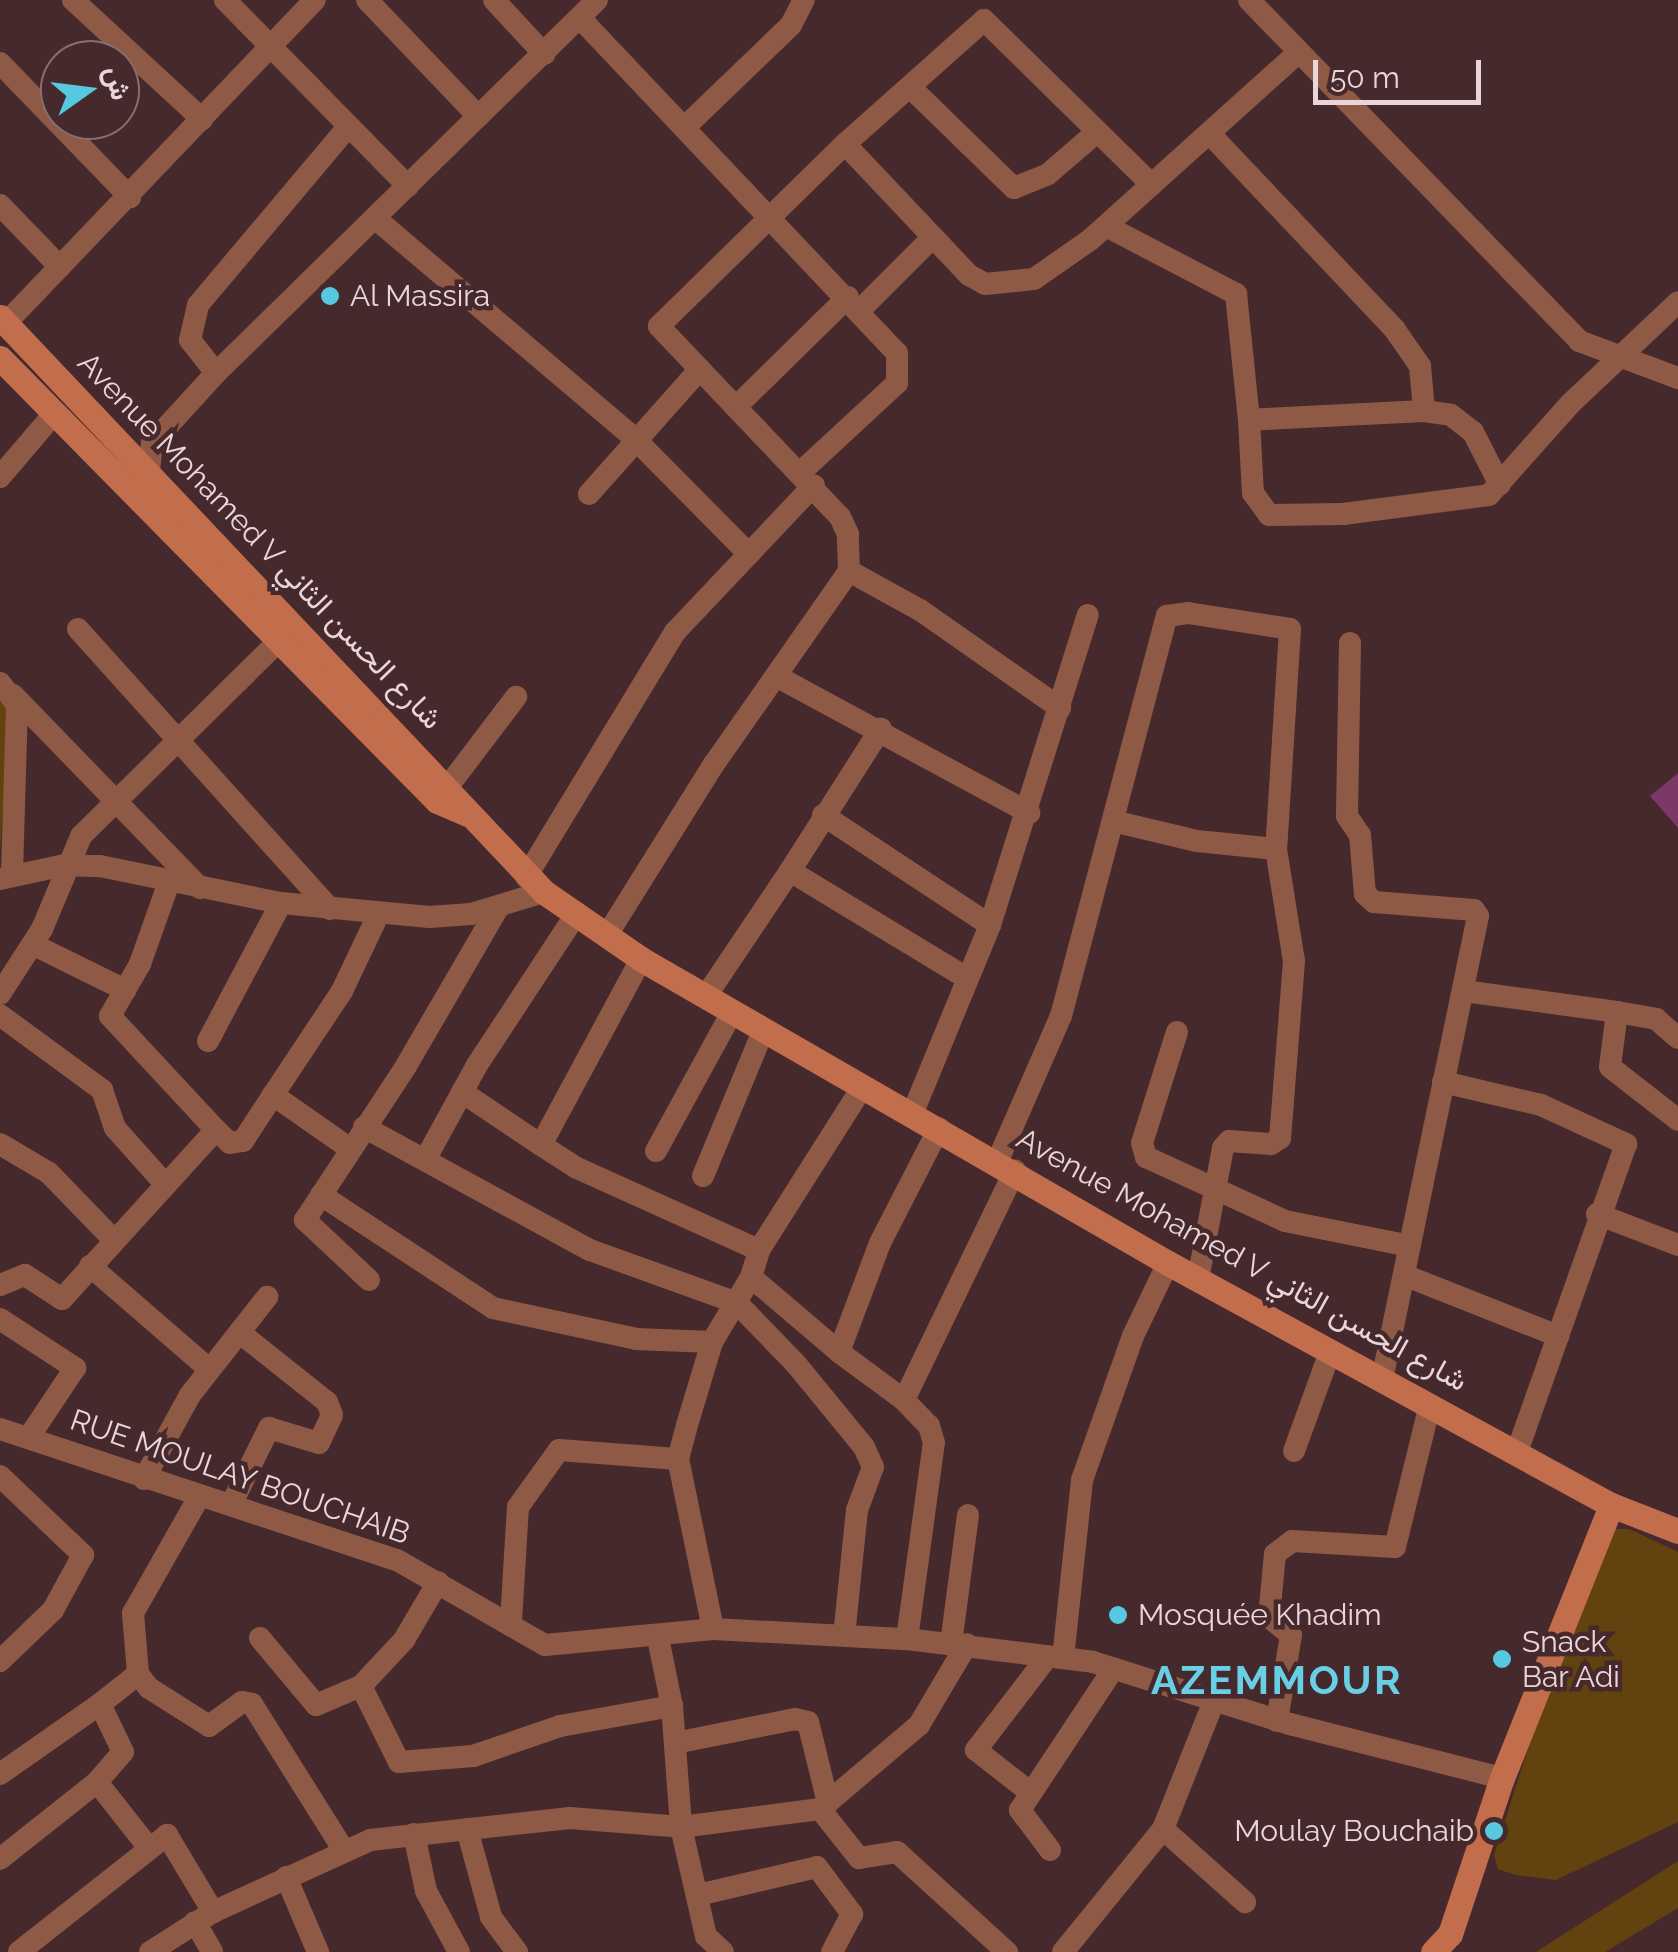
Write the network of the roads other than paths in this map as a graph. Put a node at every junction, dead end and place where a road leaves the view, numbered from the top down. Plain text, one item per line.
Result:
1 (73, 0) edge
2 (224, 0) edge
3 (315, 0) edge
4 (368, 0) edge
5 (494, 0) edge
6 (597, 0) edge
7 (804, 0) edge
8 (1249, 0) edge
9 (580, 18) junction
10 (270, 45) junction
11 (1299, 52) junction
12 (544, 54) junction
13 (0, 63) edge
14 (910, 87) junction
15 (478, 116) junction
16 (202, 119) junction
17 (686, 126) junction
18 (348, 127) junction
19 (1098, 132) junction
20 (1210, 132) junction
21 (846, 144) junction
22 (1152, 185) junction
23 (408, 186) junction
24 (130, 197) junction
25 (0, 205) edge
26 (772, 216) junction
27 (376, 219) junction
28 (1106, 226) junction
29 (930, 240) junction
30 (60, 267) junction
31 (1678, 302) edge
32 (855, 303) junction
33 (3, 320) edge
34 (0, 358) edge
35 (1622, 358) junction
36 (1678, 361) edge
37 (1645, 364) junction
38 (700, 368) junction
39 (216, 373) junction
40 (1678, 378) edge
41 (738, 405) junction
42 (1424, 411) junction
43 (53, 415) junction
44 (1248, 420) junction
45 (634, 438) junction
46 (152, 444) junction
47 (124, 446) junction
48 (104, 468) junction
49 (149, 470) junction
50 (0, 476) edge
51 (808, 478) junction
52 (1500, 485) junction
53 (127, 490) junction
54 (589, 494) dead end
55 (746, 551) junction
56 (849, 571) junction
57 (1088, 615) dead end
58 (78, 629) dead end
59 (286, 633) junction
60 (1350, 643) dead end
61 (776, 676) junction
62 (7, 689) edge
63 (516, 697) dead end
64 (1060, 708) junction
65 (881, 728) junction
66 (184, 740) junction
67 (444, 794) junction
68 (116, 799) junction
69 (1029, 814) junction
70 (823, 815) junction
71 (1117, 822) junction
72 (1276, 849) junction
73 (65, 865) junction
74 (790, 871) junction
75 (6, 877) edge
76 (169, 882) junction
77 (535, 884) junction
78 (200, 888) junction
79 (281, 903) junction
80 (498, 908) junction
81 (330, 909) junction
82 (379, 913) junction
83 (577, 913) junction
84 (990, 925) junction
85 (607, 935) junction
86 (34, 944) junction
87 (641, 959) junction
88 (968, 978) junction
89 (125, 990) junction
90 (1464, 991) junction
91 (0, 994) edge
92 (706, 996) junction
93 (732, 1012) junction
94 (1616, 1012) junction
95 (0, 1015) edge
96 (764, 1028) junction
97 (1177, 1032) dead end
98 (1678, 1038) edge
99 (208, 1042) dead end
100 (1444, 1082) junction
101 (863, 1086) junction
102 (462, 1092) junction
103 (274, 1095) junction
104 (913, 1112) junction
105 (1678, 1120) edge
106 (364, 1127) junction
107 (939, 1128) junction
108 (216, 1130) junction
109 (0, 1144) edge
110 (540, 1145) junction
111 (349, 1148) junction
112 (656, 1151) dead end
113 (425, 1160) junction
114 (1007, 1165) junction
115 (702, 1176) dead end
116 (164, 1183) junction
117 (1213, 1192) junction
118 (321, 1195) junction
119 (1597, 1214) junction
120 (114, 1240) junction
121 (1678, 1245) edge
122 (1410, 1246) junction
123 (759, 1250) junction
124 (1168, 1263) junction
125 (90, 1266) junction
126 (1404, 1276) junction
127 (751, 1277) junction
128 (1198, 1279) junction
129 (369, 1280) dead end
130 (0, 1285) edge
131 (267, 1297) dead end
132 (737, 1303) junction
133 (0, 1319) edge
134 (238, 1332) junction
135 (1558, 1336) junction
136 (712, 1342) junction
137 (839, 1352) junction
138 (1330, 1352) junction
139 (209, 1368) junction
140 (1382, 1380) junction
141 (904, 1400) junction
142 (1430, 1404) junction
143 (0, 1429) edge
144 (29, 1437) junction
145 (1294, 1451) dead end
146 (1517, 1452) junction
147 (678, 1458) junction
148 (0, 1476) edge
149 (144, 1480) junction
150 (199, 1497) junction
151 (231, 1505) junction
152 (1610, 1506) junction
153 (968, 1515) dead end
154 (1678, 1532) edge
155 (438, 1582) junction
156 (511, 1621) junction
157 (713, 1629) junction
158 (844, 1634) junction
159 (260, 1638) dead end
160 (658, 1638) junction
161 (907, 1639) junction
162 (959, 1644) junction
163 (1055, 1657) junction
164 (0, 1661) edge
165 (1114, 1668) junction
166 (138, 1674) junction
167 (361, 1686) junction
168 (1214, 1700) junction
169 (100, 1704) junction
170 (672, 1706) junction
171 (1277, 1721) junction
172 (676, 1743) junction
173 (0, 1774) edge
174 (1502, 1778) junction
175 (97, 1782) junction
176 (1031, 1793) junction
177 (824, 1806) junction
178 (681, 1826) junction
179 (467, 1828) junction
180 (1163, 1829) junction
181 (414, 1834) junction
182 (148, 1848) junction
183 (344, 1849) junction
184 (1050, 1850) dead end
185 (0, 1859) edge
186 (286, 1877) junction
187 (698, 1895) junction
188 (1245, 1902) dead end
189 (204, 1917) junction
190 (0, 1940) edge
191 (1442, 1943) edge
192 (707, 1947) edge
193 (8, 1952) edge
194 (20, 1952) edge
195 (150, 1952) edge
196 (212, 1952) edge
197 (318, 1952) edge
198 (459, 1952) edge
199 (517, 1952) edge
200 (832, 1952) edge
201 (1008, 1952) edge
202 (1062, 1952) edge

1 - 16 street
2 - 10 street
3 - 10 street
4 - 15 street
5 - 12 street
6 - 9 street
7 - 17 street
8 - 11 street
9 - 12 street
9 - 17 street
10 - 16 street
10 - 18 street
11 - 20 street
11 - 35 street
12 - 15 street
13 - 24 street
14 - 19 street
14 - 19 street
14 - 21 street
15 - 23 street
16 - 24 street
17 - 26 street
18 - 23 street
18 - 39 street
19 - 22 street
20 - 22 street
20 - 42 street
21 - 26 street
21 - 29 street
22 - 28 street
23 - 27 street
24 - 30 street
25 - 30 street
26 - 32 street
26 - 38 street
27 - 39 street
27 - 45 street
28 - 29 street
28 - 44 street
29 - 32 street
30 - 33 street
31 - 35 street
32 - 41 street
32 - 51 street
33 - 47 main road, Avenue Mohamed V شارع الحسن الثاني
34 - 43 main road, Avenue Mohamed V شارع الحسن الثاني
35 - 37 street
35 - 52 street
36 - 37 street
37 - 40 street
38 - 41 street
38 - 45 street
39 - 46 street
41 - 51 street
42 - 44 street
42 - 52 street
43 - 48 main road, Avenue Mohamed V شارع الحسن الثاني
43 - 50 street
44 - 52 street
45 - 54 street
45 - 55 street
46 - 47 street
46 - 49 street
47 - 48 street
47 - 49 main road, Avenue Mohamed V شارع الحسن الثاني
48 - 53 main road, Avenue Mohamed V شارع الحسن الثاني
49 - 53 street
49 - 59 main road, Avenue Mohamed V شارع الحسن الثاني
51 - 55 street
51 - 56 street
53 - 59 main road, Avenue Mohamed V شارع الحسن الثاني
55 - 77 street
56 - 61 street
56 - 64 street
57 - 64 street
58 - 66 street
59 - 66 street
59 - 67 main road, Avenue Mohamed V شارع الحسن الثاني
60 - 90 street
61 - 65 street
61 - 85 street
62 - 68 street
62 - 75 street
63 - 67 street
64 - 69 street
65 - 69 street
65 - 70 street
66 - 68 street
66 - 81 street
67 - 77 main road, Avenue Mohamed V شارع الحسن الثاني
68 - 73 street
68 - 78 street
69 - 84 street
70 - 74 street
70 - 84 street
71 - 72 street
71 - 72 street
71 - 114 street
72 - 117 street
73 - 75 street
73 - 76 street
73 - 86 street
74 - 88 street
74 - 92 street
76 - 78 street
76 - 89 street
77 - 80 street
77 - 83 main road, Avenue Mohamed V شارع الحسن الثاني
78 - 79 street
79 - 81 street
79 - 99 street
80 - 82 street
80 - 106 street
81 - 82 street
82 - 103 street
83 - 85 main road, Avenue Mohamed V شارع الحسن الثاني
83 - 102 street
84 - 88 street
85 - 87 main road, Avenue Mohamed V شارع الحسن الثاني
86 - 89 street
86 - 91 street
87 - 92 main road, Avenue Mohamed V شارع الحسن الثاني
87 - 110 street
88 - 104 street
89 - 108 street
90 - 94 street
90 - 100 street
92 - 93 main road, Avenue Mohamed V شارع الحسن الثاني
93 - 96 main road, Avenue Mohamed V شارع الحسن الثاني
93 - 112 street
94 - 98 street
94 - 105 street
95 - 116 street
96 - 101 main road, Avenue Mohamed V شارع الحسن الثاني
96 - 115 street
97 - 117 street
100 - 119 street
100 - 122 street
101 - 104 main road, Avenue Mohamed V شارع الحسن الثاني
101 - 123 street
102 - 110 street
102 - 113 street
103 - 108 street
103 - 111 street
104 - 107 main road, Avenue Mohamed V شارع الحسن الثاني
106 - 111 street
106 - 113 street
107 - 114 main road, Avenue Mohamed V شارع الحسن الثاني
107 - 137 street
108 - 116 street
109 - 120 street
110 - 123 street
111 - 118 street
113 - 132 street
114 - 124 main road, Avenue Mohamed V شارع الحسن الثاني
114 - 141 street
116 - 120 street
117 - 122 street
117 - 128 street
118 - 129 street
118 - 136 street
119 - 121 street
119 - 135 street
120 - 125 street
122 - 126 street
123 - 127 street
124 - 128 main road, Avenue Mohamed V شارع الحسن الثاني
124 - 163 street
125 - 130 street
125 - 139 street
126 - 135 street
126 - 140 street
127 - 132 street
127 - 137 street
128 - 138 main road, Avenue Mohamed V شارع الحسن الثاني
131 - 134 street
132 - 136 street
132 - 158 street
133 - 144 street
134 - 139 street
134 - 151 street
135 - 146 street
136 - 147 street
137 - 141 street
138 - 140 main road, Avenue Mohamed V شارع الحسن الثاني
138 - 145 street
139 - 149 street
140 - 142 main road, Avenue Mohamed V شارع الحسن الثاني
141 - 161 street
142 - 146 main road, Avenue Mohamed V شارع الحسن الثاني
142 - 171 street
143 - 144 street, RUE MOULAY BOUCHAIB
144 - 149 street, RUE MOULAY BOUCHAIB
146 - 152 main road, Avenue Mohamed V شارع الحسن الثاني
147 - 156 street
147 - 157 street
148 - 164 street
149 - 150 street, RUE MOULAY BOUCHAIB
150 - 151 street, RUE MOULAY BOUCHAIB
150 - 166 street
151 - 155 street, RUE MOULAY BOUCHAIB
152 - 154 main road, Avenue Mohamed V شارع الحسن الثاني
152 - 174 main road
153 - 162 street
155 - 156 street, RUE MOULAY BOUCHAIB
155 - 167 street
156 - 160 street, RUE MOULAY BOUCHAIB
157 - 158 street, RUE MOULAY BOUCHAIB
157 - 160 street, RUE MOULAY BOUCHAIB
158 - 161 street, RUE MOULAY BOUCHAIB
159 - 167 street
160 - 170 street
161 - 162 street, RUE MOULAY BOUCHAIB
162 - 163 street, RUE MOULAY BOUCHAIB
162 - 177 street
163 - 165 street, RUE MOULAY BOUCHAIB
163 - 176 street
165 - 168 street, RUE MOULAY BOUCHAIB
165 - 176 street
166 - 169 street
166 - 183 street
167 - 170 street
168 - 171 street, RUE MOULAY BOUCHAIB
168 - 180 street
169 - 173 street
169 - 175 street
170 - 172 street
171 - 174 street, RUE MOULAY BOUCHAIB
172 - 177 street
172 - 178 street
174 - 191 main road
175 - 182 street
175 - 185 street
176 - 184 street
177 - 178 street
177 - 201 street
178 - 179 street
178 - 187 street
179 - 181 street
179 - 199 street
180 - 188 street
180 - 202 street
181 - 183 street
181 - 198 street
182 - 189 street
182 - 194 street
183 - 186 street
186 - 189 street
186 - 197 street
187 - 192 street
187 - 200 street
189 - 195 street
189 - 196 street
190 - 193 street

